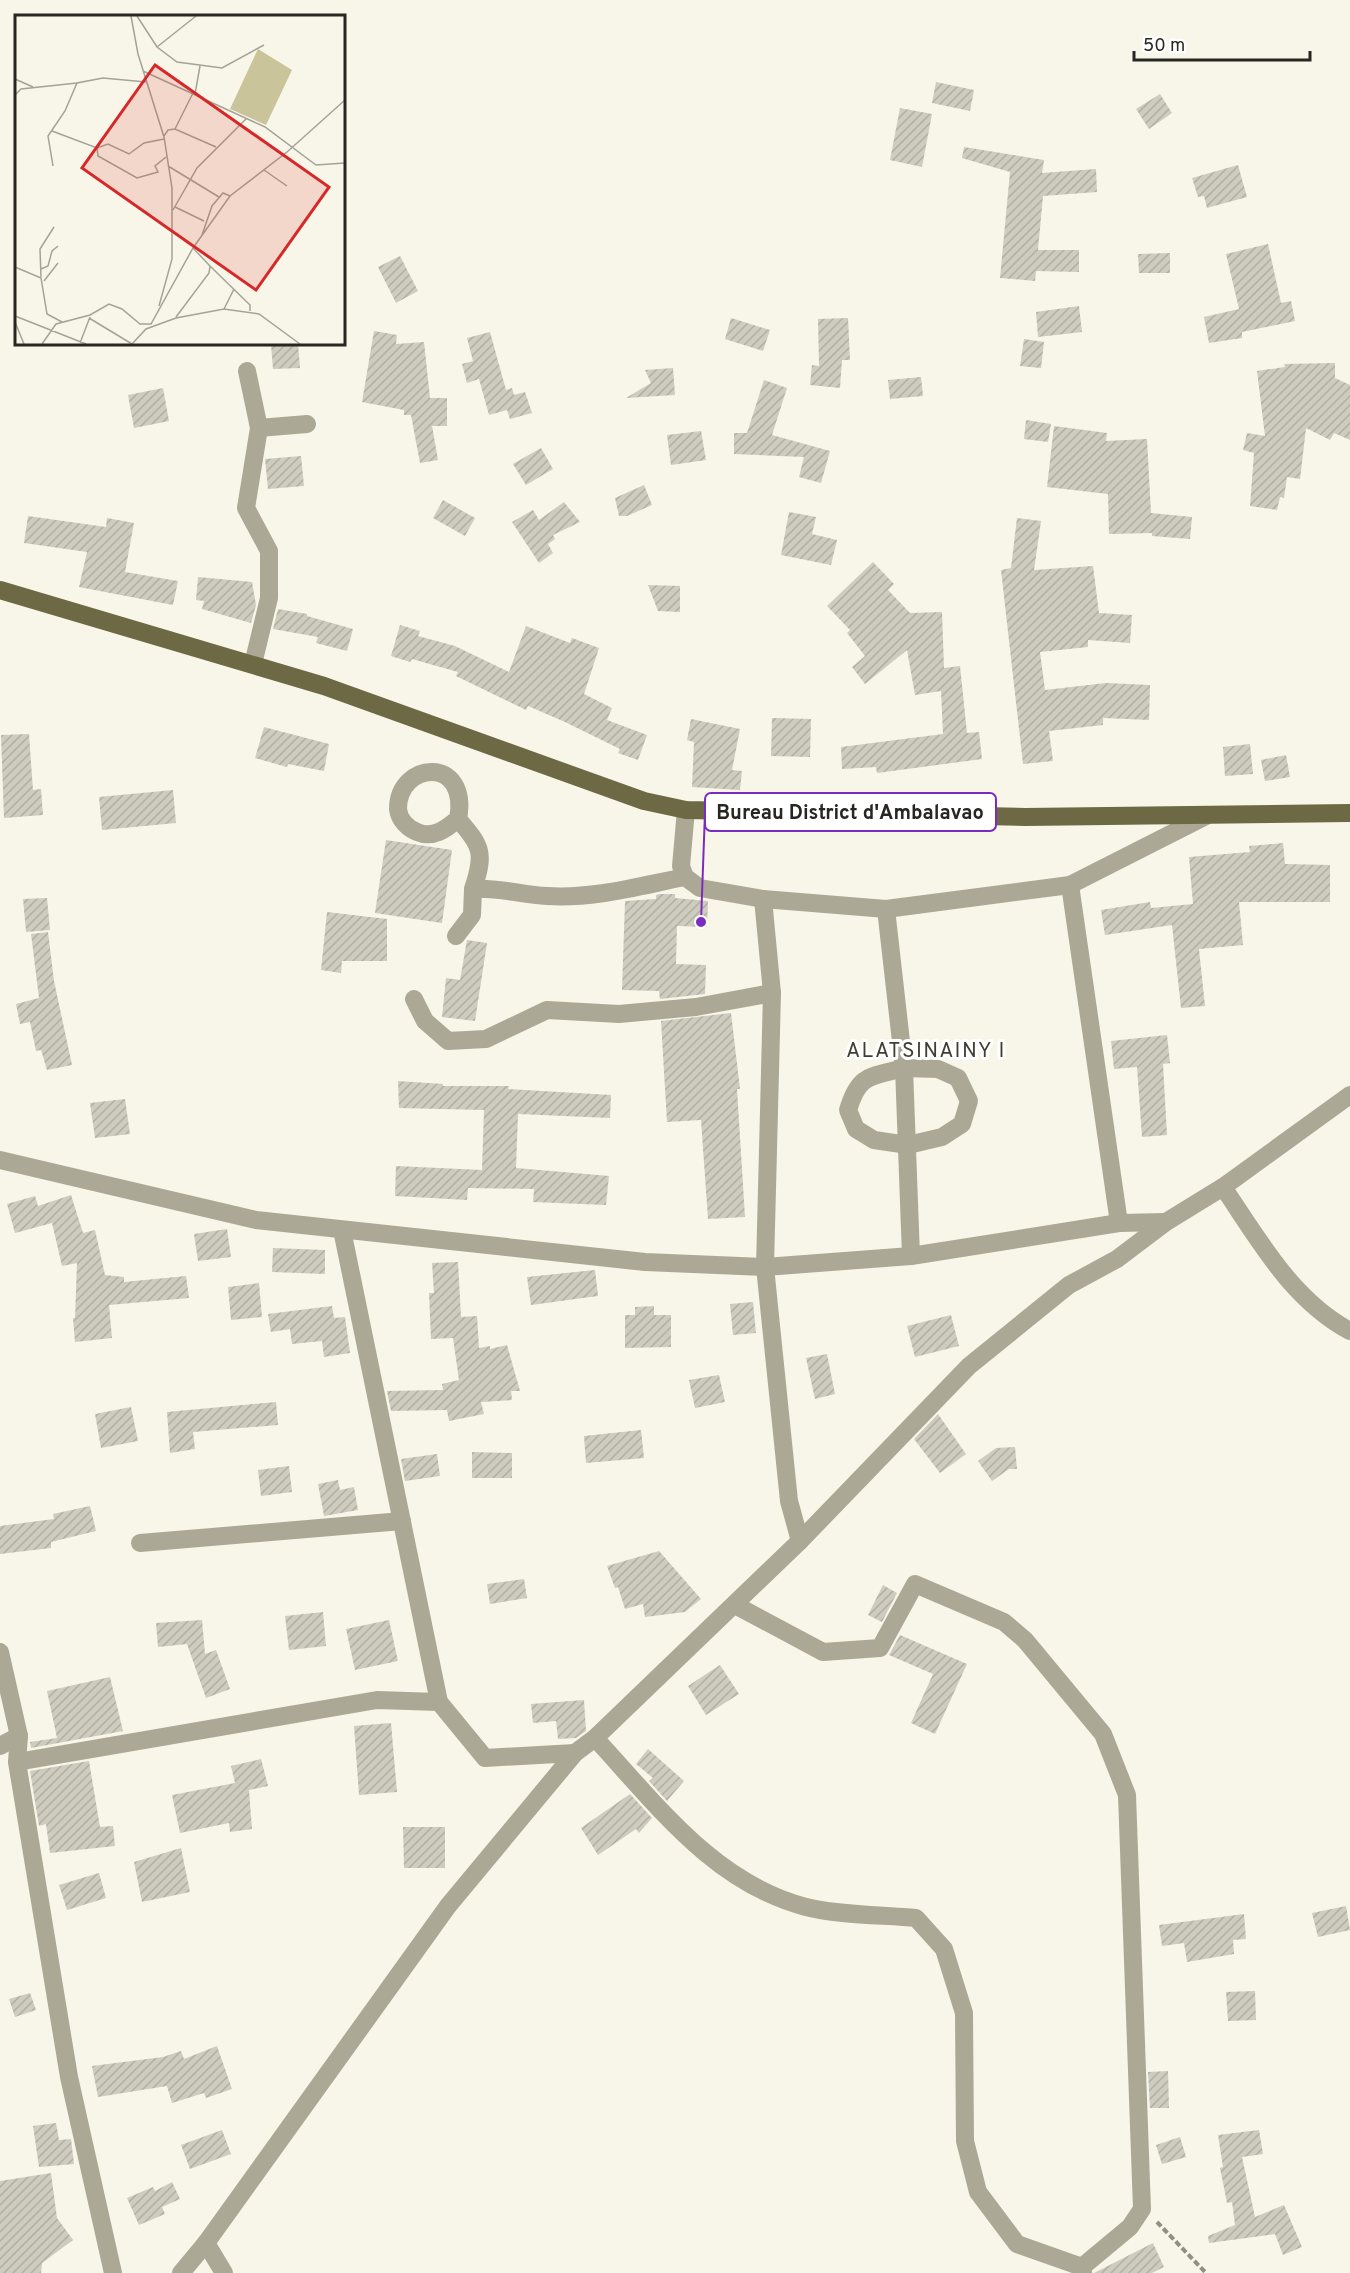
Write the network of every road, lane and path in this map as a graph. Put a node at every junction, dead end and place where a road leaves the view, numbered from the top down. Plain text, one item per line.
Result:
1 (247, 371) dead end
2 (307, 424) dead end
3 (259, 428) junction
4 (0, 590) edge
5 (253, 664) junction
6 (686, 810) junction
7 (1350, 813) edge
8 (1206, 816) junction
9 (458, 819) dead end
10 (685, 877) junction
11 (1070, 885) junction
12 (473, 889) junction
13 (763, 899) junction
14 (886, 909) junction
15 (456, 936) dead end
16 (772, 993) junction
17 (414, 999) dead end
18 (904, 1068) junction
19 (1350, 1095) edge
20 (908, 1146) junction
21 (0, 1160) edge
22 (1223, 1187) junction
23 (1166, 1222) junction
24 (1119, 1223) junction
25 (342, 1230) junction
26 (911, 1256) junction
27 (765, 1267) junction
28 (1350, 1331) edge
29 (402, 1521) junction
30 (800, 1541) junction
31 (140, 1544) dead end
32 (735, 1605) junction
33 (0, 1652) edge
34 (439, 1702) junction
35 (18, 1736) junction
36 (595, 1738) junction
37 (0, 1746) edge
38 (575, 1753) junction
39 (17, 1762) junction
40 (1130, 2227) junction
41 (206, 2243) junction
42 (1083, 2270) edge
43 (113, 2273) edge
44 (181, 2273) edge
45 (224, 2273) edge
46 (1206, 2273) edge

1 - 3 street
2 - 3 street
3 - 5 street
4 - 5 main road
5 - 6 main road
6 - 8 main road
6 - 10 street
7 - 8 main road
8 - 11 street
9 - 12 street
10 - 12 street
10 - 13 street
11 - 14 street
11 - 24 street
12 - 15 street
13 - 14 street
13 - 16 street
14 - 18 street
16 - 17 street
16 - 27 street
18 - 20 street
18 - 20 street
18 - 20 street
19 - 22 street
20 - 26 street
21 - 25 street
22 - 23 street
22 - 28 street
23 - 24 street
23 - 30 street
24 - 26 street
25 - 27 street
25 - 29 street
26 - 27 street
27 - 30 street
29 - 31 street
29 - 34 street
30 - 32 street
32 - 36 street
32 - 40 street
33 - 35 street
34 - 38 street
34 - 39 street
35 - 37 street
35 - 39 street
36 - 38 street
36 - 42 street
38 - 41 street
39 - 43 street
40 - 42 street
40 - 46 path
41 - 44 street
41 - 45 street

